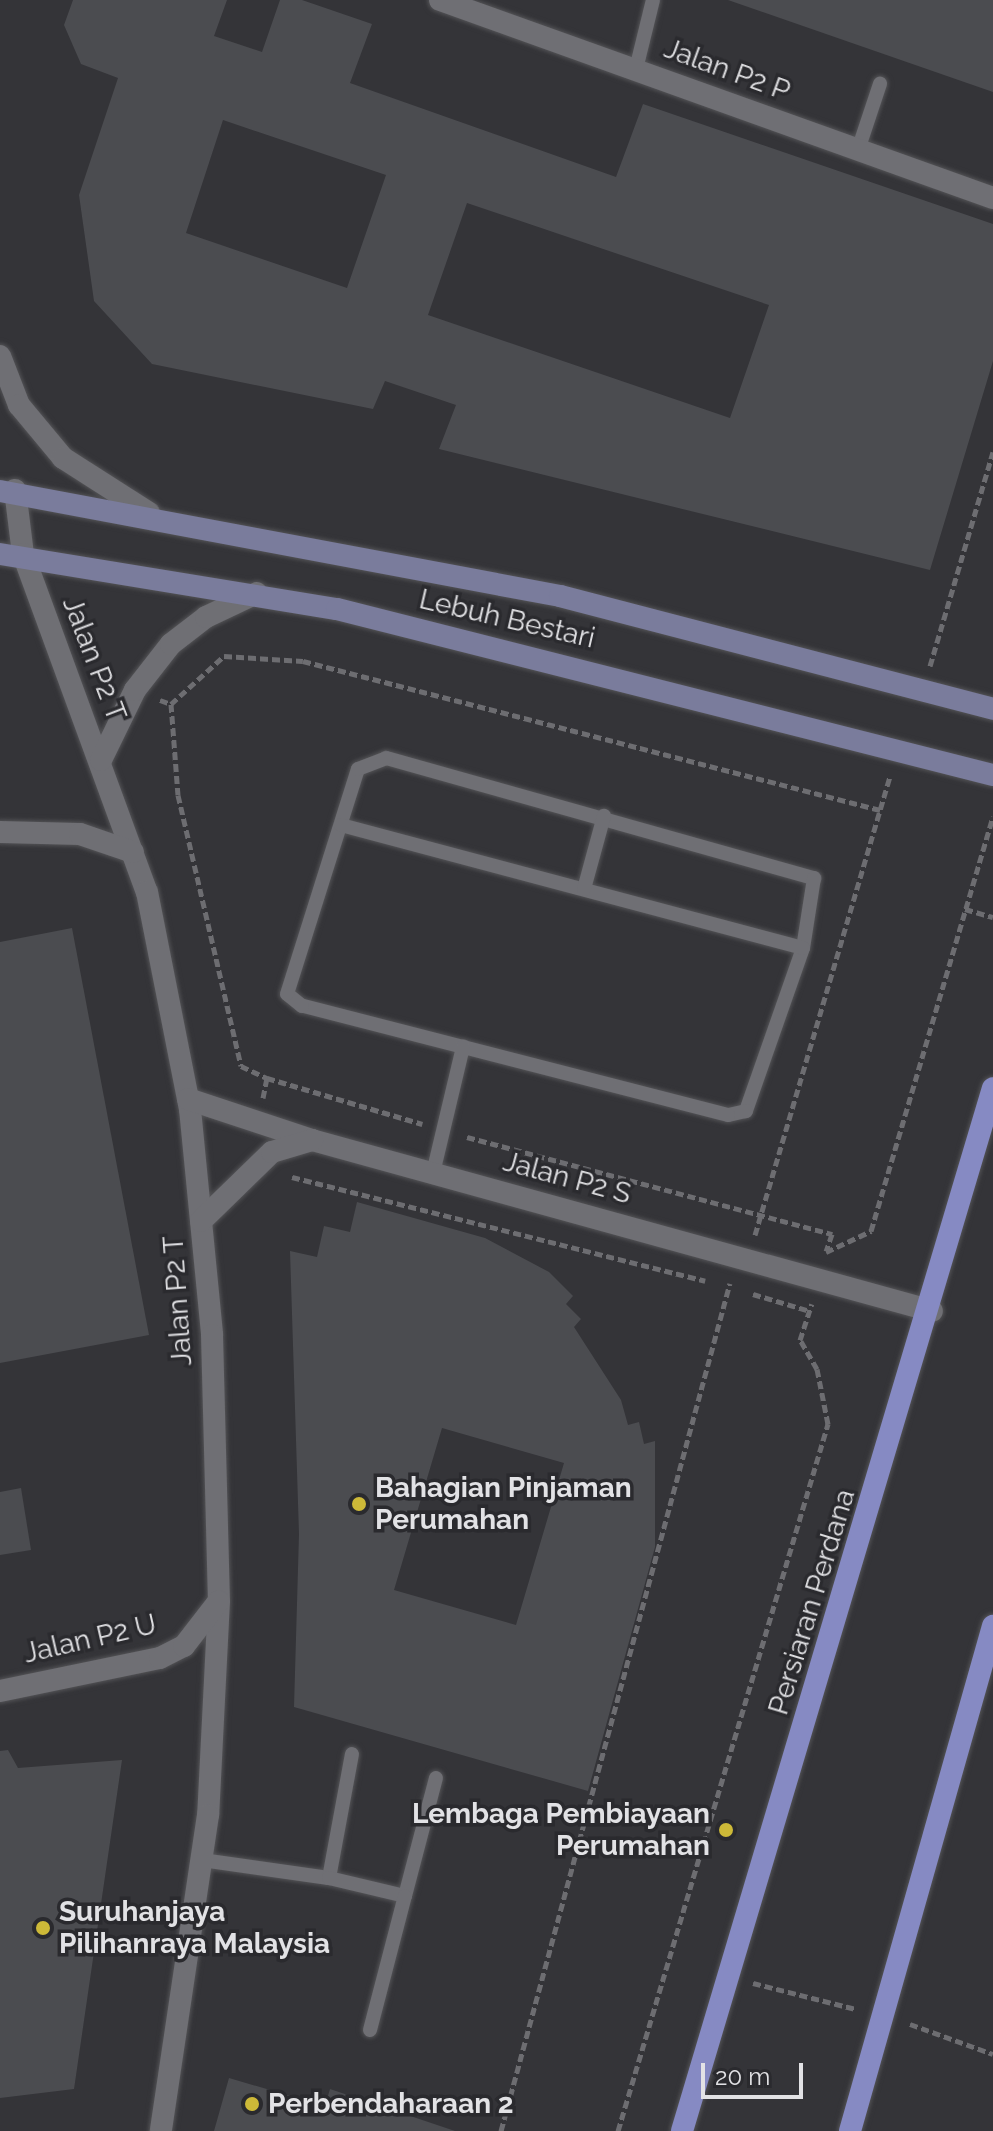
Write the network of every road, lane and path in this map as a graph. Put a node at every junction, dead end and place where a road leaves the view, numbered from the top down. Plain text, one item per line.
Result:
1 (440, 0) edge
2 (653, 0) edge
3 (636, 69) junction
4 (880, 84) dead end
5 (858, 150) junction
6 (993, 198) edge
7 (0, 356) edge
8 (993, 452) edge
9 (7, 490) edge
10 (149, 513) junction
11 (11, 554) edge
12 (257, 593) junction
13 (135, 690) junction
14 (923, 690) junction
15 (171, 704) junction
16 (993, 709) edge
17 (898, 749) junction
18 (101, 760) junction
19 (993, 775) edge
20 (880, 810) junction
21 (604, 816) junction
22 (993, 817) edge
23 (341, 825) junction
24 (0, 832) edge
25 (133, 852) junction
26 (584, 889) junction
27 (965, 909) junction
28 (993, 917) edge
29 (803, 948) junction
30 (463, 1047) junction
31 (267, 1078) junction
32 (993, 1088) edge
33 (188, 1099) junction
34 (257, 1122) junction
35 (443, 1130) junction
36 (312, 1140) junction
37 (272, 1152) junction
38 (433, 1173) junction
39 (762, 1213) junction
40 (201, 1221) junction
41 (826, 1251) junction
42 (743, 1256) junction
43 (820, 1279) junction
44 (729, 1287) junction
45 (810, 1311) junction
46 (932, 1311) junction
47 (219, 1601) junction
48 (993, 1626) edge
49 (0, 1691) edge
50 (352, 1754) dead end
51 (436, 1778) dead end
52 (202, 1860) junction
53 (329, 1878) junction
54 (405, 1896) junction
55 (729, 1977) junction
56 (883, 2016) junction
57 (910, 2024) dead end
58 (370, 2030) dead end
59 (993, 2054) edge
60 (161, 2131) edge
61 (501, 2131) edge
62 (618, 2131) edge
63 (682, 2131) edge
64 (850, 2131) edge

1 - 3 street, Jalan P2 P
2 - 3 lane
3 - 5 street, Jalan P2 P
4 - 5 lane
5 - 6 street, Jalan P2 P
7 - 10 street
8 - 14 path
9 - 10 main road, Lebuh Bestari
9 - 11 street, Jalan P2 T
10 - 14 main road, Lebuh Bestari
11 - 12 main road, Lebuh Bestari
11 - 18 street, Jalan P2 T
12 - 13 street
12 - 17 main road, Lebuh Bestari
13 - 15 path
13 - 18 street
14 - 16 main road, Lebuh Bestari
15 - 20 path
15 - 31 path
17 - 19 main road, Lebuh Bestari
17 - 20 path
18 - 25 street, Jalan P2 T
20 - 39 path
21 - 23 lane
21 - 26 lane
21 - 29 lane
22 - 27 path
23 - 26 lane
23 - 30 lane
24 - 25 street
25 - 33 street, Jalan P2 T
26 - 29 lane
27 - 28 path
27 - 41 path
29 - 30 lane
30 - 35 lane
31 - 34 path
31 - 35 path
32 - 46 main road, Persiaran Perdana
33 - 34 street, Jalan P2 S
33 - 40 street, Jalan P2 T
34 - 36 street, Jalan P2 S
35 - 38 lane
35 - 39 path
36 - 37 street
36 - 38 street, Jalan P2 S
37 - 40 street
37 - 44 path
38 - 42 street, Jalan P2 S
39 - 41 path
39 - 42 path
40 - 47 street, Jalan P2 T
41 - 43 path
42 - 43 street, Jalan P2 S
42 - 44 path
43 - 45 path
43 - 46 street, Jalan P2 S
44 - 45 path
44 - 61 path
45 - 62 path
46 - 55 main road, Persiaran Perdana
47 - 49 street, Jalan P2 U
47 - 52 street, Jalan P2 T
48 - 56 main road
50 - 53 lane
51 - 54 lane
52 - 53 lane
52 - 60 street, Jalan P2 T
53 - 54 lane
54 - 58 lane
55 - 56 path
55 - 63 main road, Persiaran Perdana
56 - 64 main road
57 - 59 path

